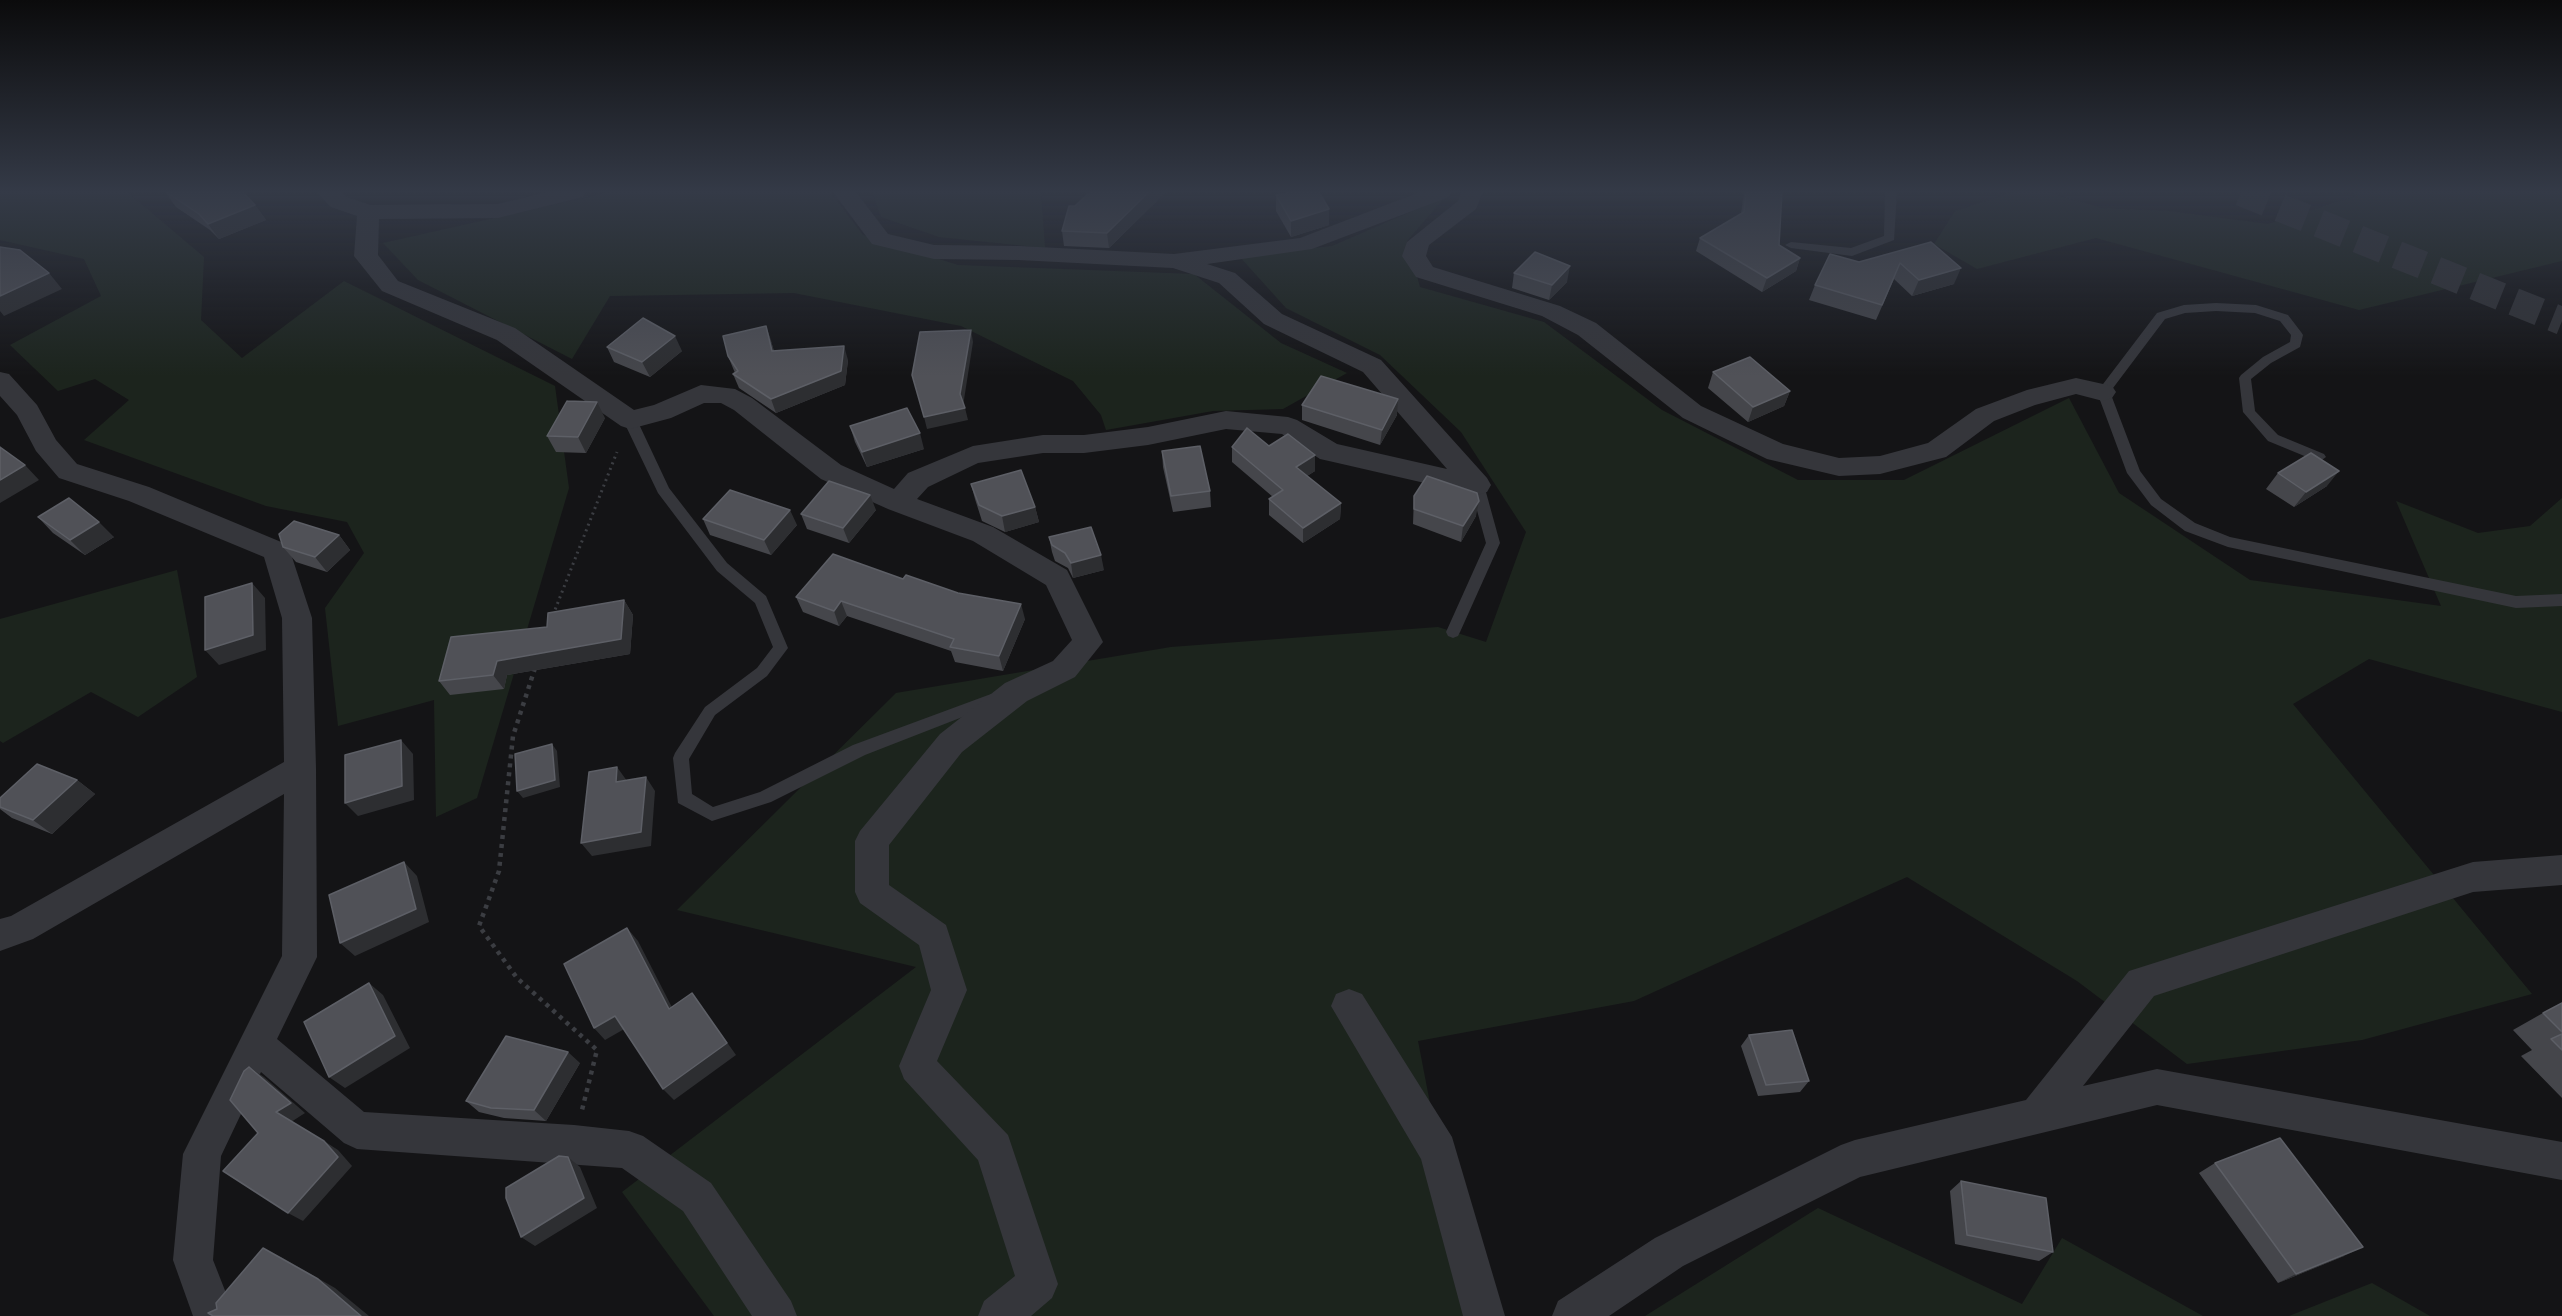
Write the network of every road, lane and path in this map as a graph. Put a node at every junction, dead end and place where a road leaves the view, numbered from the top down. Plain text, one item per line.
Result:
1 (366, 253) edge
2 (1027, 253) edge
3 (1232, 253) edge
4 (1415, 253) edge
5 (1174, 261) junction
6 (0, 380) edge
7 (2103, 393) junction
8 (630, 420) junction
9 (2319, 457) edge
10 (1477, 485) junction
11 (898, 502) junction
12 (2562, 600) edge
13 (550, 621) edge
14 (1453, 632) dead end
15 (537, 663) edge
16 (1016, 692) junction
17 (300, 769) junction
18 (2562, 870) edge
19 (0, 935) edge
20 (1349, 1006) dead end
21 (257, 1045) junction
22 (2038, 1114) junction
23 (574, 1144) junction
24 (2562, 1161) edge
25 (214, 1316) edge
26 (776, 1316) edge
27 (999, 1316) edge
28 (1484, 1316) edge
29 (1573, 1316) edge

1 - 8 street
2 - 5 street
3 - 5 street
4 - 7 street
5 - 10 street
6 - 17 street
7 - 9 lane
7 - 12 lane
8 - 11 street
8 - 13 path
8 - 16 lane
10 - 11 street
10 - 14 lane
11 - 16 street
15 - 23 path
16 - 27 street
17 - 19 street
17 - 21 street
18 - 22 street
20 - 28 street
21 - 23 street
21 - 25 street
22 - 24 street
22 - 29 street
23 - 26 street

